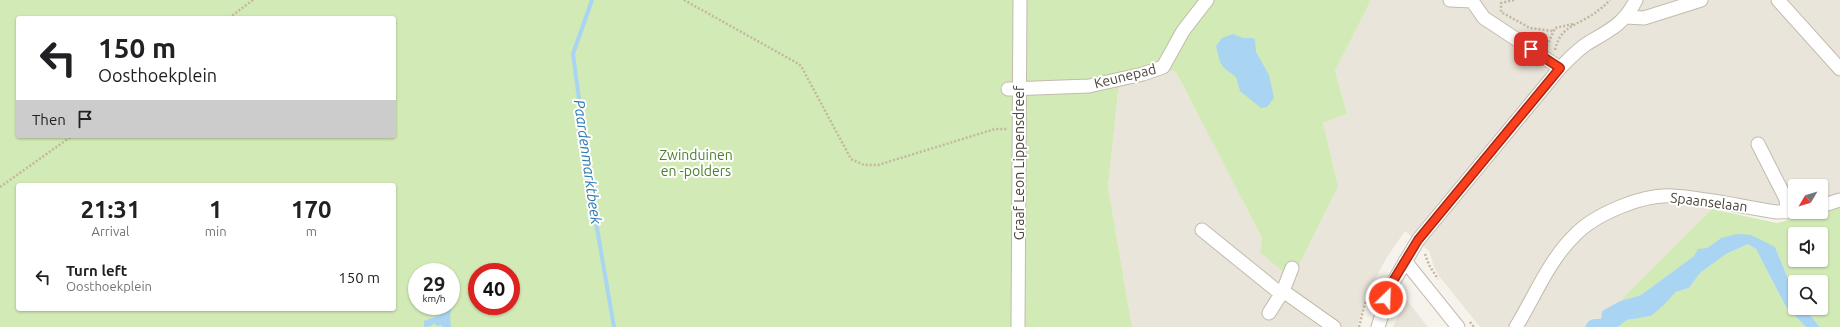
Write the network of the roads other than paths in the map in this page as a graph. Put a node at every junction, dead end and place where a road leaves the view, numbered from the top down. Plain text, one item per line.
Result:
1 (1020, 0) edge
2 (1207, 0) edge
3 (1450, 0) edge
4 (1472, 0) edge
5 (1636, 0) edge
6 (1668, 0) edge
7 (1701, 0) edge
8 (1778, 0) edge
9 (1680, 6) junction
10 (1626, 17) junction
11 (1560, 68) junction
12 (1840, 69) edge
13 (1014, 89) junction
14 (1758, 144) dead end
15 (1840, 200) edge
16 (1788, 204) edge
17 (1828, 204) edge
18 (1788, 212) edge
19 (1202, 230) dead end
20 (1405, 261) junction
21 (1292, 268) dead end
22 (1282, 292) junction
23 (1269, 313) dead end
24 (1018, 327) edge
25 (1334, 327) edge
26 (1378, 327) edge
27 (1458, 327) edge
28 (1516, 327) edge

1 - 13 street, Graaf Leon Lippensdreef
2 - 13 street, Keunepad
3 - 4 street
4 - 11 street
5 - 10 street
6 - 9 street
7 - 9 street
8 - 12 street
9 - 10 street
10 - 11 street
11 - 20 street
13 - 24 street, Graaf Leon Lippensdreef
14 - 16 street
15 - 17 street
18 - 28 street, Spaanselaan
19 - 22 street
20 - 26 street
20 - 27 street
21 - 22 street
22 - 23 street
22 - 25 street

